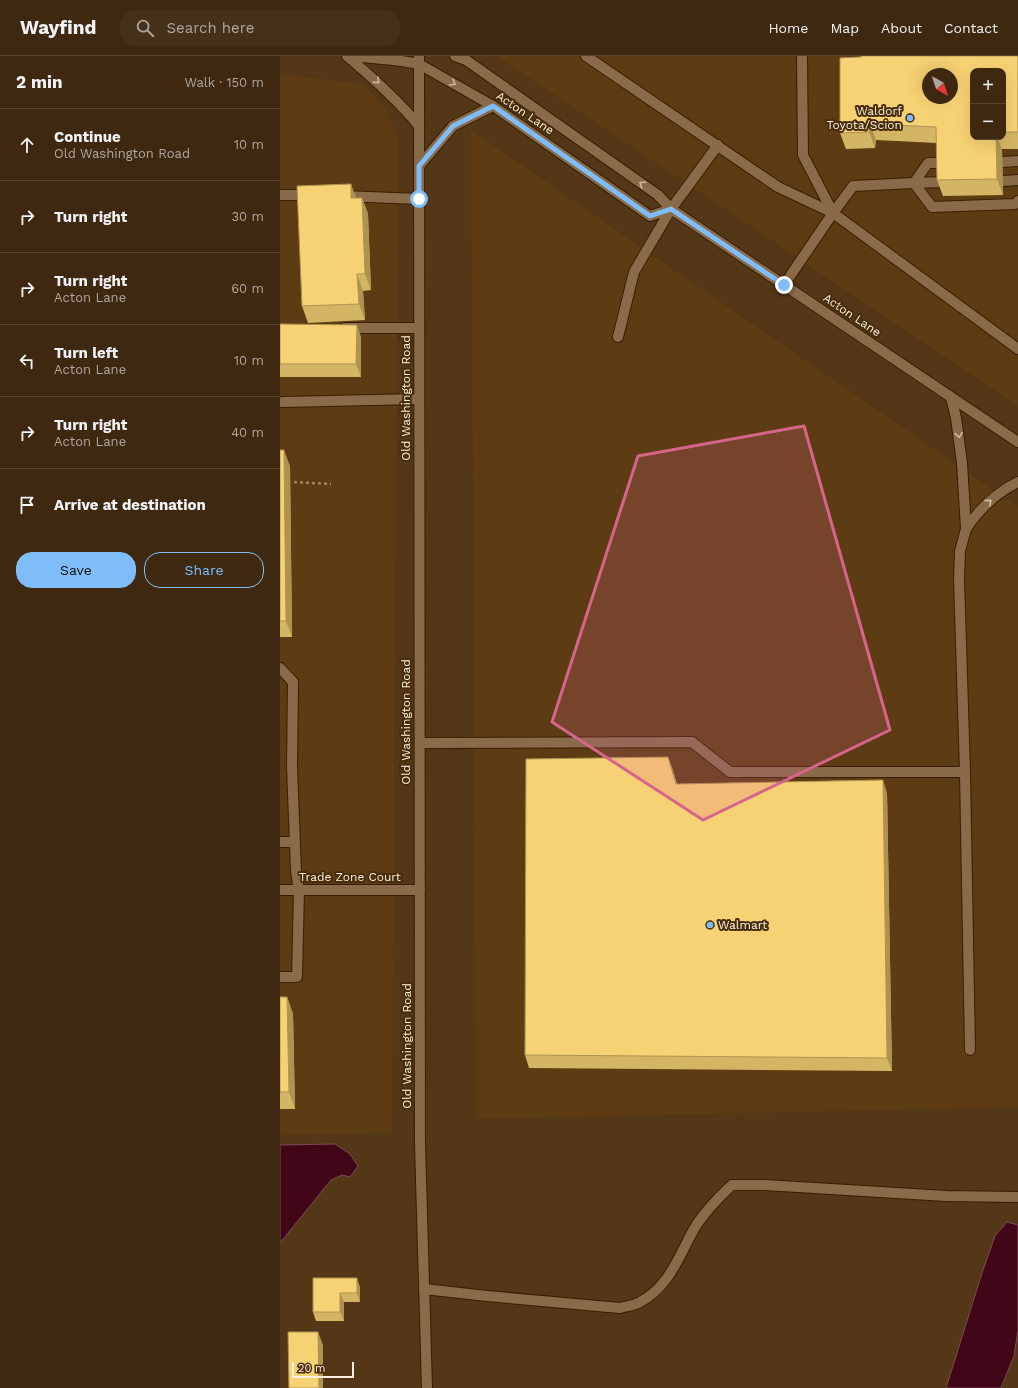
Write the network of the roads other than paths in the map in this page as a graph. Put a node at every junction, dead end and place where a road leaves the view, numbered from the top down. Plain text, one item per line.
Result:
1 (347, 56) edge
2 (353, 56) edge
3 (455, 56) edge
4 (586, 56) edge
5 (802, 56) edge
6 (419, 60) edge
7 (493, 106) junction
8 (419, 126) junction
9 (718, 145) junction
10 (1002, 162) dead end
11 (1018, 162) edge
12 (943, 163) edge
13 (419, 166) junction
14 (1018, 180) edge
15 (1003, 181) dead end
16 (943, 182) edge
17 (914, 183) junction
18 (280, 195) edge
19 (318, 196) edge
20 (333, 196) edge
21 (419, 199) junction
22 (1018, 201) edge
23 (671, 209) junction
24 (833, 214) junction
25 (784, 285) junction
26 (334, 328) edge
27 (419, 328) junction
28 (618, 337) dead end
29 (1018, 349) edge
30 (951, 397) junction
31 (419, 399) junction
32 (282, 402) dead end
33 (1018, 442) edge
34 (1018, 482) edge
35 (966, 529) junction
36 (280, 668) edge
37 (420, 743) junction
38 (965, 772) junction
39 (280, 842) edge
40 (294, 842) junction
41 (280, 890) edge
42 (299, 890) junction
43 (420, 890) junction
44 (280, 977) edge
45 (970, 1050) dead end
46 (1018, 1197) edge
47 (424, 1289) junction
48 (427, 1388) edge

1 -> 8 main road
2 - 6 main road, Acton Lane
23 -> 3 main road, Acton Lane
4 - 9 main road
5 - 24 main road
6 -> 7 main road, Acton Lane
6 - 8 main road, Old Washington Road
7 - 13 main road
7 - 23 main road, Acton Lane
8 - 13 main road, Old Washington Road
9 - 23 main road
9 - 24 main road
10 - 11 main road
12 - 17 main road
13 - 21 main road, Old Washington Road
14 - 15 main road
16 - 17 main road
17 - 22 main road
17 - 24 main road
18 - 19 main road
20 - 21 main road
21 - 27 main road, Old Washington Road
23 - 25 main road, Acton Lane
23 - 28 main road
24 - 25 main road
24 - 29 main road
25 - 30 main road, Acton Lane
26 - 27 main road
27 - 31 main road, Old Washington Road
30 - 33 main road, Acton Lane
30 -> 35 main road
31 - 32 main road
31 - 37 main road, Old Washington Road
35 -> 34 main road
35 - 38 main road
36 - 40 main road
37 - 38 main road
37 - 43 main road, Old Washington Road
38 - 45 main road
39 - 40 main road
40 - 42 main road
41 - 42 main road, Trade Zone Court
42 - 43 main road, Trade Zone Court
42 - 44 main road
43 - 47 main road, Old Washington Road
46 - 47 main road
47 - 48 main road, Old Washington Road

